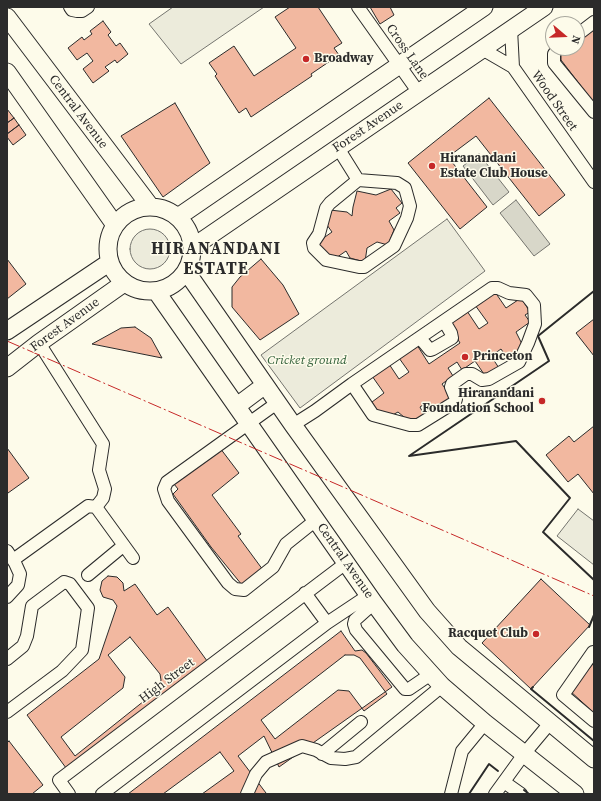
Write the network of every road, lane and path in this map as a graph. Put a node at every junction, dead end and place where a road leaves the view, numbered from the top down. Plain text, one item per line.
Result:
1 (70, 7) edge
2 (88, 7) edge
3 (358, 7) edge
4 (484, 7) edge
5 (544, 7) edge
6 (7, 17) edge
7 (594, 22) edge
8 (511, 29) junction
9 (585, 29) edge
10 (482, 49) junction
11 (554, 56) edge
12 (399, 65) junction
13 (513, 66) junction
14 (7, 72) edge
15 (419, 93) junction
16 (594, 112) edge
17 (338, 148) junction
18 (358, 180) junction
19 (594, 182) edge
20 (150, 206) junction
21 (178, 217) junction
22 (115, 226) junction
23 (193, 247) junction
24 (110, 262) junction
25 (186, 271) junction
26 (124, 283) junction
27 (156, 291) junction
28 (444, 321) junction
29 (7, 331) edge
30 (420, 338) junction
31 (39, 342) junction
32 (7, 368) edge
33 (352, 384) junction
34 (265, 385) junction
35 (277, 403) junction
36 (237, 406) junction
37 (249, 422) junction
38 (293, 425) junction
39 (96, 507) junction
40 (316, 520) junction
41 (123, 546) junction
42 (10, 555) edge
43 (133, 558) dead end
44 (346, 562) junction
45 (88, 575) dead end
46 (305, 593) junction
47 (7, 597) edge
48 (371, 599) junction
49 (327, 623) junction
50 (594, 653) edge
51 (7, 659) edge
52 (436, 680) junction
53 (7, 712) edge
54 (594, 721) edge
55 (361, 722) dead end
56 (485, 723) junction
57 (550, 723) junction
58 (322, 754) junction
59 (524, 754) junction
60 (594, 759) edge
61 (504, 782) junction
62 (69, 794) edge
63 (102, 794) edge
64 (247, 794) edge
65 (451, 794) edge
66 (495, 794) edge
67 (521, 794) edge
68 (576, 794) edge

1 - 2 street
3 - 12 street, Cross Lane
4 - 12 main road
5 - 8 main road, Forest Avenue
6 - 20 main road, Central Avenue
7 - 9 street
8 - 10 main road, Forest Avenue
8 - 13 street, Wood Street
10 - 13 street
10 - 15 main road, Forest Avenue
11 - 16 street
12 - 15 street, Cross Lane
12 - 21 main road
13 - 19 street, Wood Street
14 - 22 main road
15 - 17 main road, Forest Avenue
17 - 18 street
17 - 23 main road, Forest Avenue
18 - 18 street
20 - 21 main road
20 - 22 main road
21 - 23 main road
22 - 24 main road
23 - 25 main road
24 - 26 main road
24 - 29 main road, Forest Avenue
25 - 27 main road
25 - 34 main road
26 - 27 main road
26 - 31 main road, Forest Avenue
27 - 36 main road, Central Avenue
28 - 30 street
28 - 30 street
28 - 33 street
30 - 33 street
31 - 32 main road, Forest Avenue
31 - 39 street
33 - 38 street
34 - 35 main road
34 - 36 main road
35 - 37 street
35 - 38 main road
36 - 37 main road, Central Avenue
37 - 40 main road, Central Avenue
37 - 40 street
38 - 57 main road
39 - 41 street
39 - 42 street
40 - 44 main road, Central Avenue
41 - 43 street
41 - 45 street
42 - 47 street
44 - 46 street, High Street
44 - 48 main road, Central Avenue
46 - 49 street
46 - 62 street, High Street
48 - 49 street
48 - 52 main road, Central Avenue
48 - 52 street
49 - 63 street
50 - 54 street
51 - 53 street
52 - 56 main road, Central Avenue
52 - 58 street
55 - 58 street
56 - 59 main road, Central Avenue
56 - 65 street
57 - 59 street
57 - 60 main road
58 - 64 street
59 - 61 street
59 - 68 main road, Central Avenue
61 - 66 street
61 - 67 street

